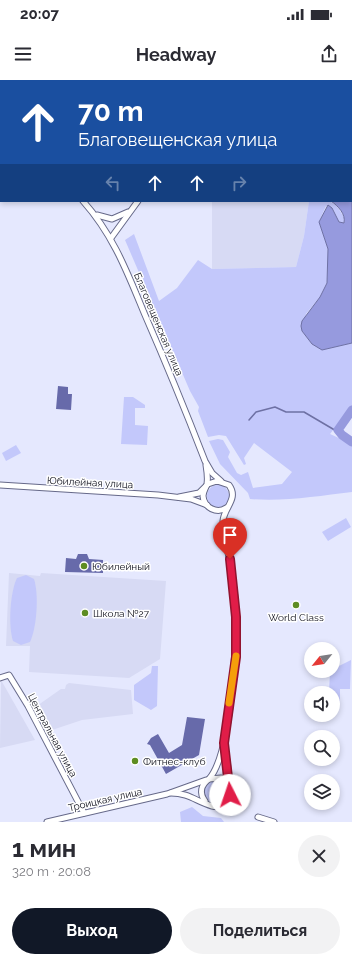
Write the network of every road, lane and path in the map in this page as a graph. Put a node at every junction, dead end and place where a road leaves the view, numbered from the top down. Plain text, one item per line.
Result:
1 (84, 202) edge
2 (137, 202) edge
3 (133, 208) junction
4 (94, 213) junction
5 (111, 238) junction
6 (205, 461) junction
7 (221, 481) junction
8 (0, 486) edge
9 (205, 488) junction
10 (179, 497) junction
11 (209, 507) junction
12 (227, 507) junction
13 (224, 523) junction
14 (0, 678) edge
15 (224, 743) junction
16 (208, 779) junction
17 (229, 786) junction
18 (168, 794) junction
19 (206, 802) junction
20 (84, 813) junction
21 (258, 817) dead end
22 (46, 822) edge
23 (274, 822) edge

1 - 4 street, Благовещенская улица
2 - 3 street
3 - 4 street
3 - 5 street
4 - 5 street, Благовещенская улица
5 - 6 street, Благовещенская улица
6 - 7 street
6 - 9 street
7 - 9 street
7 - 12 street
8 - 10 street, Юбилейная улица
9 - 10 street, Юбилейная улица
9 - 11 street
10 - 11 street, Юбилейная улица
11 - 12 street
11 - 13 street
12 - 13 street
13 - 15 street
14 - 20 street, Центральная улица
15 - 16 street
15 - 17 street
16 - 17 street
16 - 18 street
16 - 19 street
17 - 19 street
18 - 19 street
18 - 20 street, Троицкая улица
20 - 22 street, Троицкая улица
21 - 23 street

